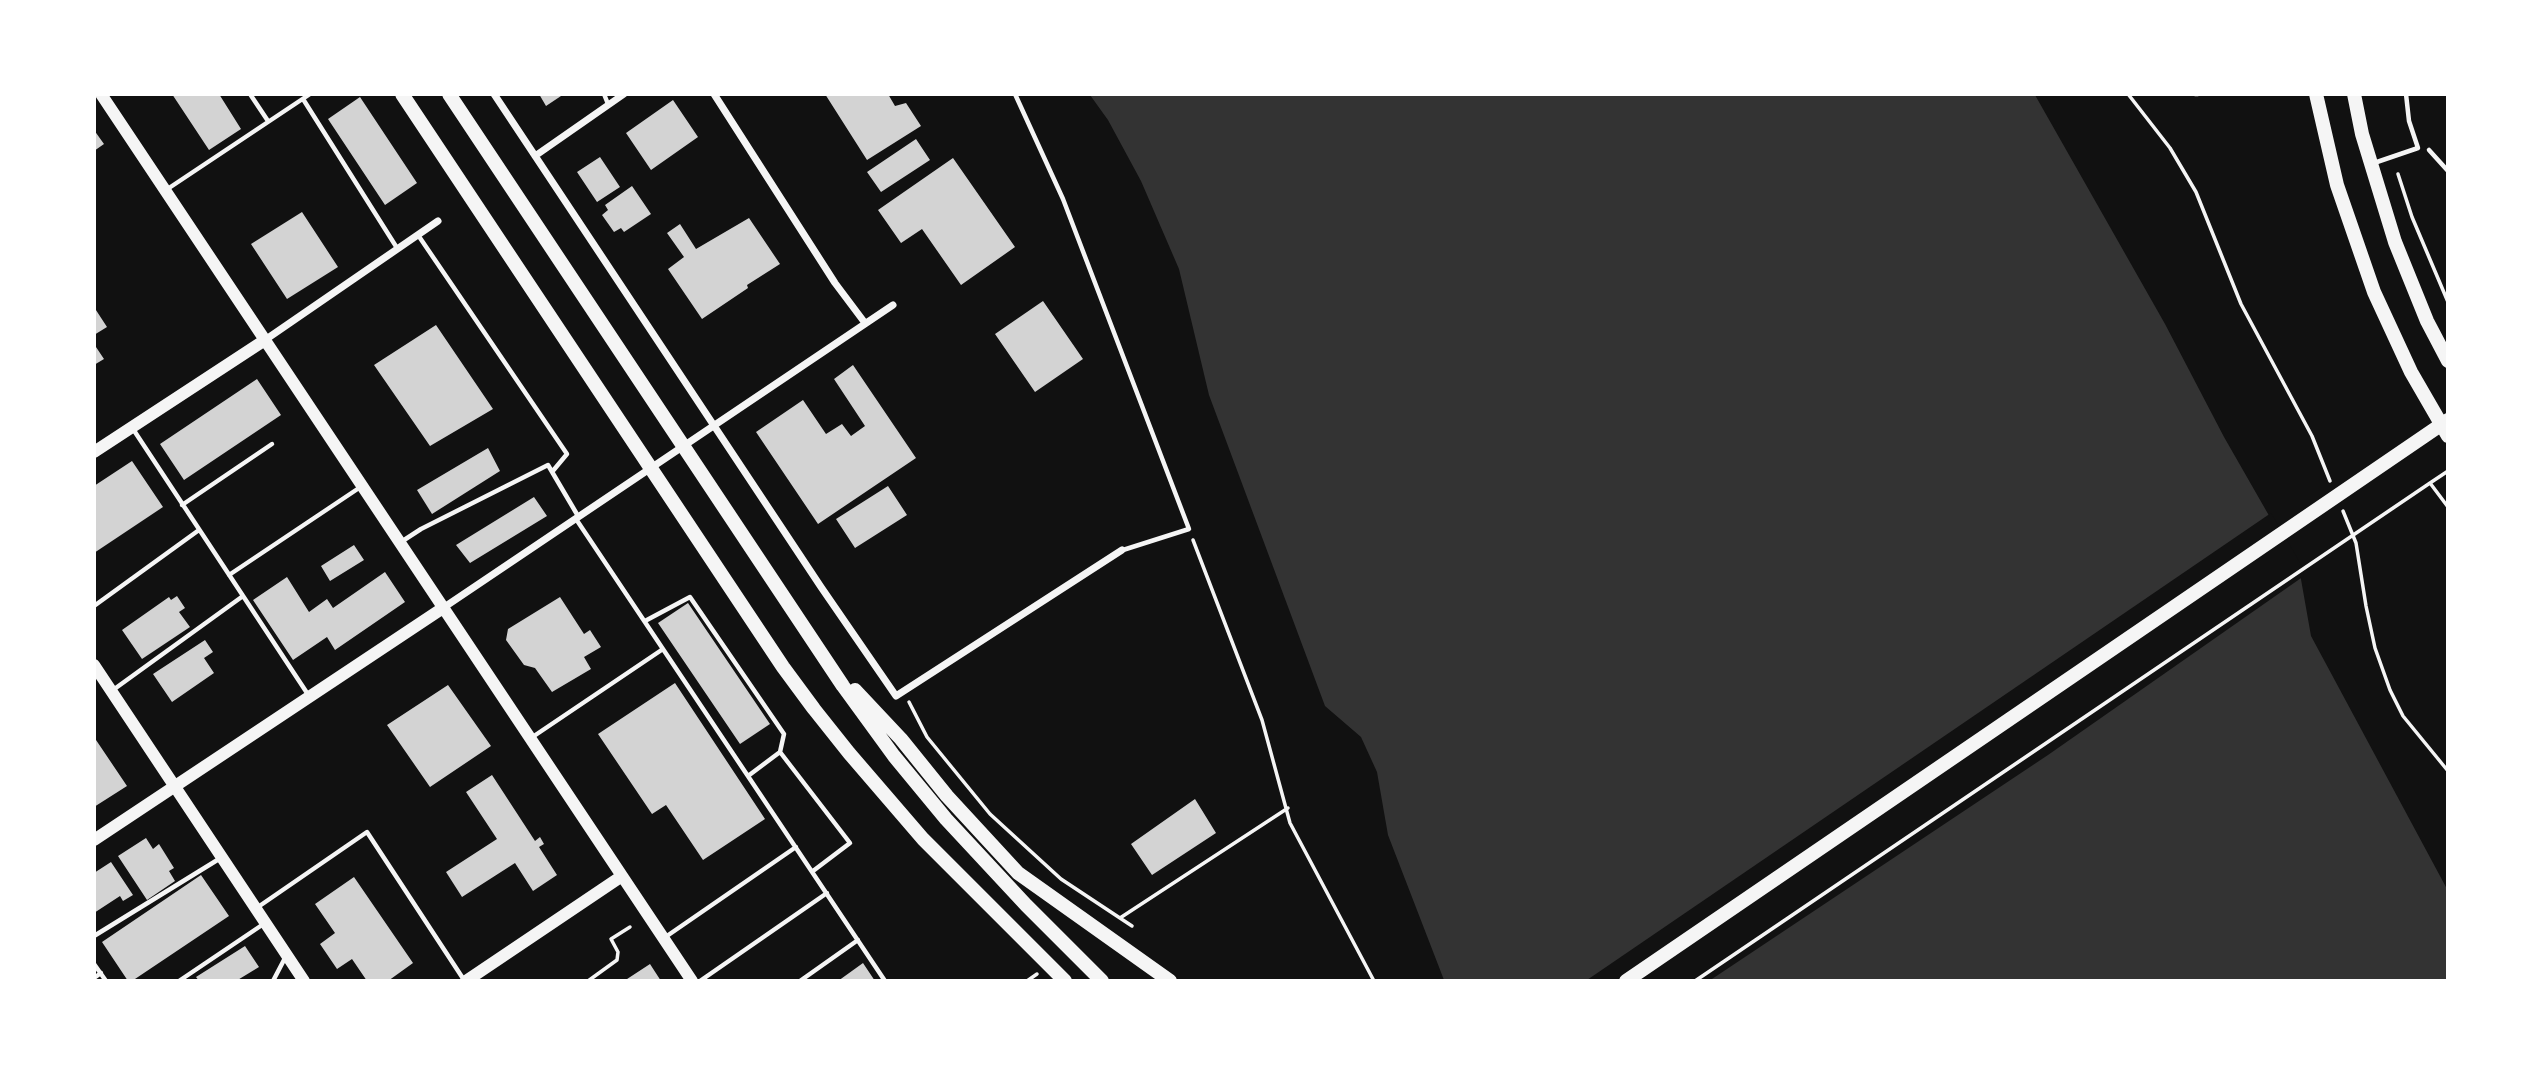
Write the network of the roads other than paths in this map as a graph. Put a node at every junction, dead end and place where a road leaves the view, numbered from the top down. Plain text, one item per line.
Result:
1 (101, 94) edge
2 (250, 94) edge
3 (310, 94) edge
4 (402, 94) edge
5 (449, 94) edge
6 (494, 94) edge
7 (604, 94) edge
8 (624, 94) edge
9 (713, 94) edge
10 (1015, 94) edge
11 (2316, 94) edge
12 (2354, 94) edge
13 (2406, 94) edge
14 (303, 99) junction
15 (608, 104) junction
16 (268, 121) junction
17 (2429, 150) dead end
18 (535, 156) junction
19 (2371, 164) junction
20 (2448, 171) edge
21 (165, 191) junction
22 (438, 221) dead end
23 (418, 235) junction
24 (397, 248) junction
25 (893, 305) dead end
26 (865, 323) junction
27 (265, 340) junction
28 (2448, 361) edge
29 (2448, 420) edge
30 (713, 425) junction
31 (131, 427) junction
32 (2448, 436) edge
33 (271, 444) dead end
34 (681, 446) junction
35 (94, 452) edge
36 (652, 468) junction
37 (552, 472) junction
38 (362, 486) junction
39 (182, 505) junction
40 (577, 518) junction
41 (199, 530) junction
42 (400, 543) junction
43 (1122, 550) joint
44 (229, 575) junction
45 (243, 596) junction
46 (94, 606) edge
47 (443, 608) junction
48 (645, 621) junction
49 (817, 647) junction
50 (663, 649) junction
51 (94, 665) edge
52 (112, 691) junction
53 (310, 697) junction
54 (530, 738) junction
55 (780, 752) junction
56 (748, 776) junction
57 (176, 787) junction
58 (94, 840) edge
59 (796, 847) junction
60 (222, 857) junction
61 (813, 872) junction
62 (622, 876) junction
63 (827, 893) junction
64 (256, 908) junction
65 (266, 923) junction
66 (94, 936) edge
67 (663, 938) junction
68 (858, 940) junction
69 (287, 955) junction
70 (94, 964) edge
71 (101, 974) junction
72 (94, 978) edge
73 (106, 981) edge
74 (178, 981) edge
75 (273, 981) edge
76 (304, 981) edge
77 (465, 981) edge
78 (692, 981) edge
79 (700, 981) edge
80 (800, 981) edge
81 (885, 981) edge
82 (1065, 981) edge
83 (1102, 981) edge
84 (1170, 981) edge
85 (1626, 981) edge

1 - 21 street
2 - 16 lane
3 - 14 lane
4 - 36 main road
5 - 34 main road
6 - 18 street
7 - 15 lane
8 - 15 street
9 - 26 street
10 - 43 lane
11 - 32 main road
12 - 19 main road
13 - 19 lane
14 - 16 lane
14 - 24 lane
15 - 18 street
16 - 21 lane
17 - 20 lane
18 - 30 street
19 - 28 main road
21 - 27 street
22 - 23 street
23 - 24 street
23 - 37 lane
24 - 27 street
25 - 26 street
26 - 30 street
27 - 31 street
27 - 38 street
29 - 85 main road
30 - 34 street
30 - 43 street
31 - 35 street
31 - 39 lane
33 - 39 lane
34 - 36 street
34 - 49 main road
36 - 40 street
36 - 82 main road
37 - 40 lane
37 - 42 lane
38 - 42 street
38 - 44 lane
39 - 41 lane
40 - 47 street
40 - 48 lane
41 - 44 lane
41 - 46 lane
42 - 47 street
44 - 45 lane
45 - 52 lane
45 - 53 lane
47 - 53 street
47 - 54 street
48 - 50 lane
48 - 55 lane
49 - 83 main road
49 - 84 main road
50 - 54 lane
50 - 56 lane
51 - 52 street
52 - 57 street
53 - 57 street
54 - 62 street
55 - 56 lane
55 - 61 lane
56 - 59 lane
57 - 58 street
57 - 60 street
59 - 61 lane
59 - 67 lane
60 - 64 street
60 - 66 lane
61 - 63 lane
62 - 67 street
62 - 77 street
63 - 68 lane
63 - 79 lane
64 - 65 street
64 - 77 lane
65 - 69 street
65 - 74 lane
67 - 78 street
68 - 80 lane
68 - 81 lane
69 - 75 lane
69 - 76 street
70 - 71 lane
71 - 72 lane
71 - 73 lane

